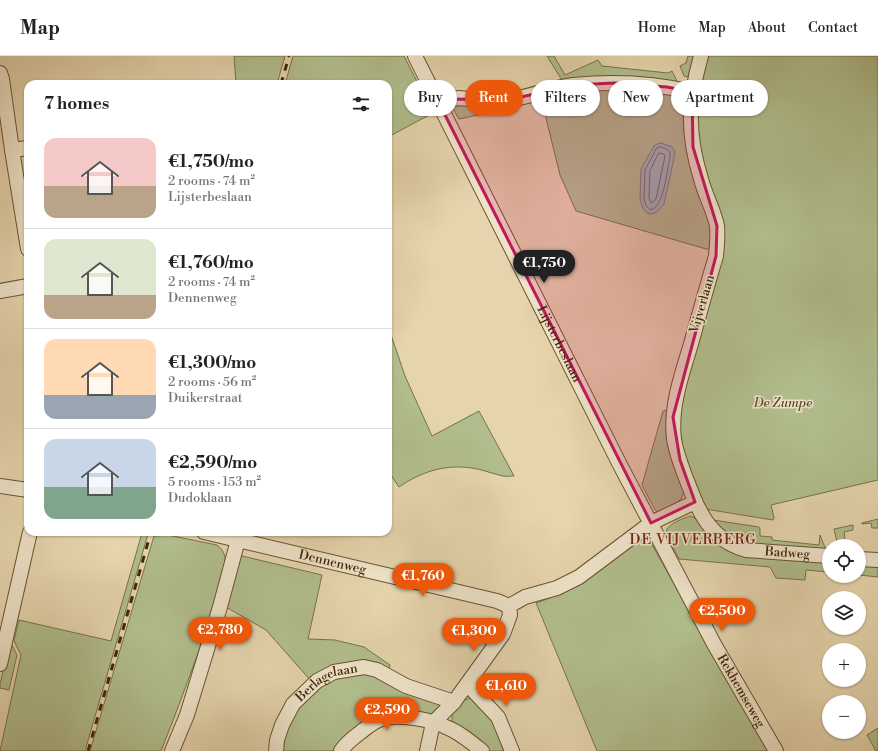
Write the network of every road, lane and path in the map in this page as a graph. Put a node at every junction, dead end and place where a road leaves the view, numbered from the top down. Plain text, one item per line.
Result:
1 (415, 56) edge
2 (702, 56) edge
3 (0, 74) edge
4 (427, 80) edge
5 (695, 80) edge
6 (671, 87) edge
7 (457, 98) edge
8 (446, 116) edge
9 (690, 116) edge
10 (24, 148) edge
11 (12, 150) junction
12 (24, 224) edge
13 (24, 287) edge
14 (0, 291) edge
15 (0, 486) edge
16 (24, 489) edge
17 (695, 502) junction
18 (651, 524) junction
19 (29, 536) edge
20 (221, 536) edge
21 (238, 540) junction
22 (822, 555) edge
23 (866, 559) edge
24 (878, 560) edge
25 (509, 606) junction
26 (0, 664) edge
27 (467, 684) junction
28 (454, 702) junction
29 (433, 723) junction
30 (172, 751) edge
31 (276, 751) edge
32 (341, 751) edge
33 (427, 751) edge
34 (482, 751) edge
35 (512, 751) edge
36 (776, 751) edge

1 - 4 street, Lijsterbeslaan
2 - 5 street, Vijverlaan
3 - 11 street
6 - 7 street
8 - 18 street, Lijsterbeslaan
9 - 17 street, Vijverlaan
10 - 11 street
11 - 12 street
13 - 14 street
15 - 16 street
17 - 18 street
17 - 22 street, Badweg
18 - 25 street
18 - 36 street, Rekhemseweg
19 - 26 street
20 - 21 street, Dennenweg
21 - 25 street, Dennenweg
21 - 30 street
23 - 24 street
25 - 27 street
27 - 28 street
27 - 35 street
28 - 29 street
28 - 31 street, Berlagelaan
29 - 32 street
29 - 33 street
29 - 34 street

